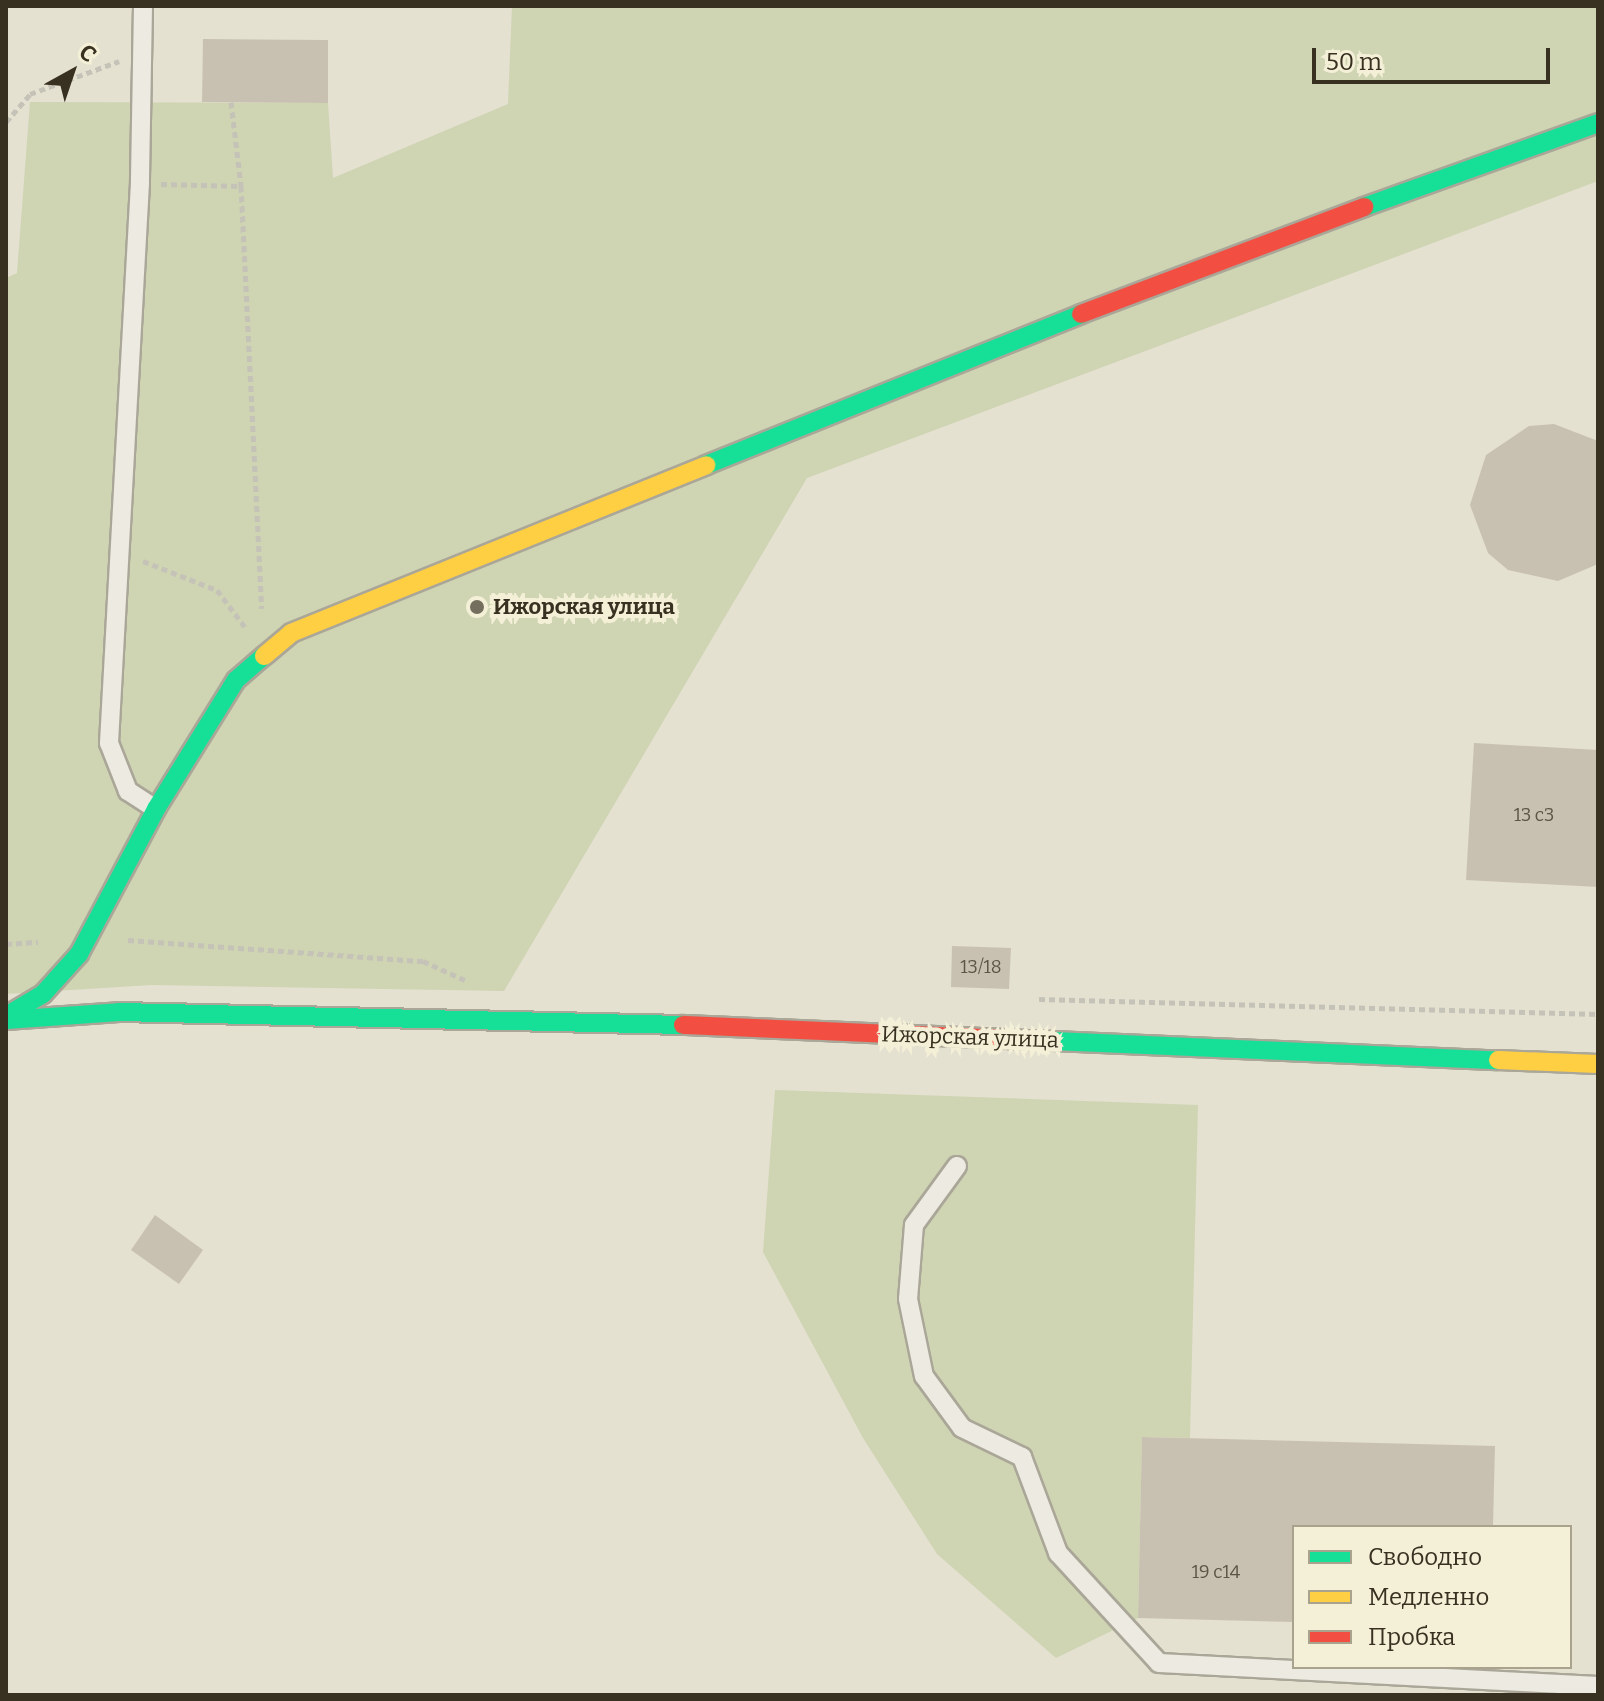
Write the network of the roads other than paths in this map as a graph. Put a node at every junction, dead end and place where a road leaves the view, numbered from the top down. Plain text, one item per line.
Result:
1 (143, 6) edge
2 (1598, 123) edge
3 (156, 809) junction
4 (6, 1018) edge
5 (1598, 1064) edge
6 (957, 1166) dead end
7 (1598, 1686) edge

1 - 3 lane
2 - 3 street
3 - 4 street
4 - 5 street, Ижорская улица
6 - 7 lane

